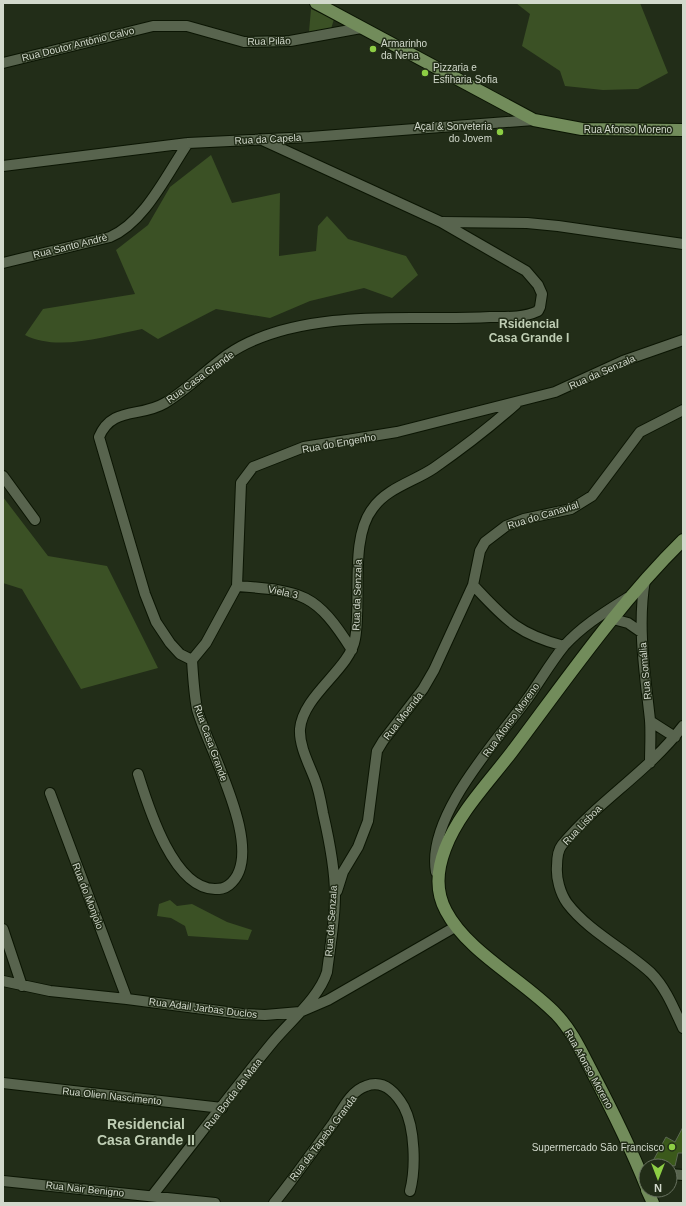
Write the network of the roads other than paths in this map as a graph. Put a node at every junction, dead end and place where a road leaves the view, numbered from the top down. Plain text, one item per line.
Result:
1 (316, 3) edge
2 (153, 26) joint
3 (361, 28) junction
4 (3, 63) edge
5 (534, 120) junction
6 (683, 130) edge
7 (260, 140) junction
8 (188, 143) junction
9 (3, 166) edge
10 (441, 222) junction
11 (683, 244) edge
12 (3, 263) edge
13 (683, 340) edge
14 (516, 404) junction
15 (683, 410) edge
16 (3, 476) edge
17 (35, 520) dead end
18 (683, 540) edge
19 (645, 580) junction
20 (473, 585) junction
21 (237, 586) junction
22 (635, 592) junction
23 (613, 619) junction
24 (641, 632) junction
25 (564, 646) junction
26 (352, 650) junction
27 (192, 660) junction
28 (650, 721) junction
29 (683, 726) edge
30 (675, 737) junction
31 (650, 763) junction
32 (138, 774) dead end
33 (50, 793) dead end
34 (438, 879) junction
35 (335, 896) junction
36 (455, 927) junction
37 (3, 929) edge
38 (3, 981) edge
39 (22, 986) junction
40 (127, 999) junction
41 (300, 1012) junction
42 (683, 1028) edge
43 (3, 1084) edge
44 (222, 1108) junction
45 (638, 1163) edge
46 (3, 1181) edge
47 (410, 1191) dead end
48 (152, 1196) junction
49 (215, 1203) edge
50 (274, 1203) edge

1 - 3 main road, Rua Afonso Moreno
2 - 3 street, Rua Pilão
2 - 4 street, Rua Doutor Antônio Calvo
3 - 5 main road, Rua Afonso Moreno
5 - 6 main road, Rua Afonso Moreno
5 - 7 street, Rua da Capela
7 - 8 street, Rua da Capela
7 - 10 street, Rua Casa Grande
8 - 9 street, Rua da Capela
8 - 12 street, Rua Santo Andrè
10 - 11 street
10 - 27 street, Rua Casa Grande
13 - 14 street, Rua da Senzala
14 - 21 street, Rua do Engenho
14 - 26 street, Rua da Senzala
15 - 20 street, Rua do Canavial
16 - 17 street
18 - 19 main road, Rua Afonso Moreno
19 - 22 main road, Rua Afonso Moreno
19 - 24 street, Rua Somália
20 - 25 street
20 - 35 street, Rua Moenda
21 - 26 street, Viela 3
21 - 27 street, Rua do Engenho
22 - 23 main road, Rua Afonso Moreno
22 - 25 street, Rua Afonso Moreno
23 - 24 street
23 - 34 main road, Rua Afonso Moreno
24 - 28 street, Rua Somália
25 - 34 street, Rua Afonso Moreno
26 - 35 street, Rua da Senzala
27 - 32 street, Rua Casa Grande
28 - 30 street
28 - 31 street, Rua Somália
29 - 30 street, Rua Lisboa
30 - 31 street, Rua Lisboa
31 - 42 street, Rua Lisboa
33 - 40 street, Rua do Monjolo
34 - 36 main road, Rua Afonso Moreno
35 - 41 street, Rua da Senzala
36 - 41 street, Rua Adail Jarbas Duclos
36 - 45 main road, Rua Afonso Moreno
37 - 39 street
38 - 39 street, Rua Adail Jarbas Duclos
39 - 40 street, Rua Adail Jarbas Duclos
40 - 41 street, Rua Adail Jarbas Duclos
41 - 44 street, Rua Borda da Mata
43 - 44 street, Rua Olien Nascimento
44 - 48 street, Rua Borda da Mata
46 - 48 street, Rua Nair Benigno
47 - 50 street, Rua da Tapeba Granda
48 - 49 street, Rua Nair Benigno

